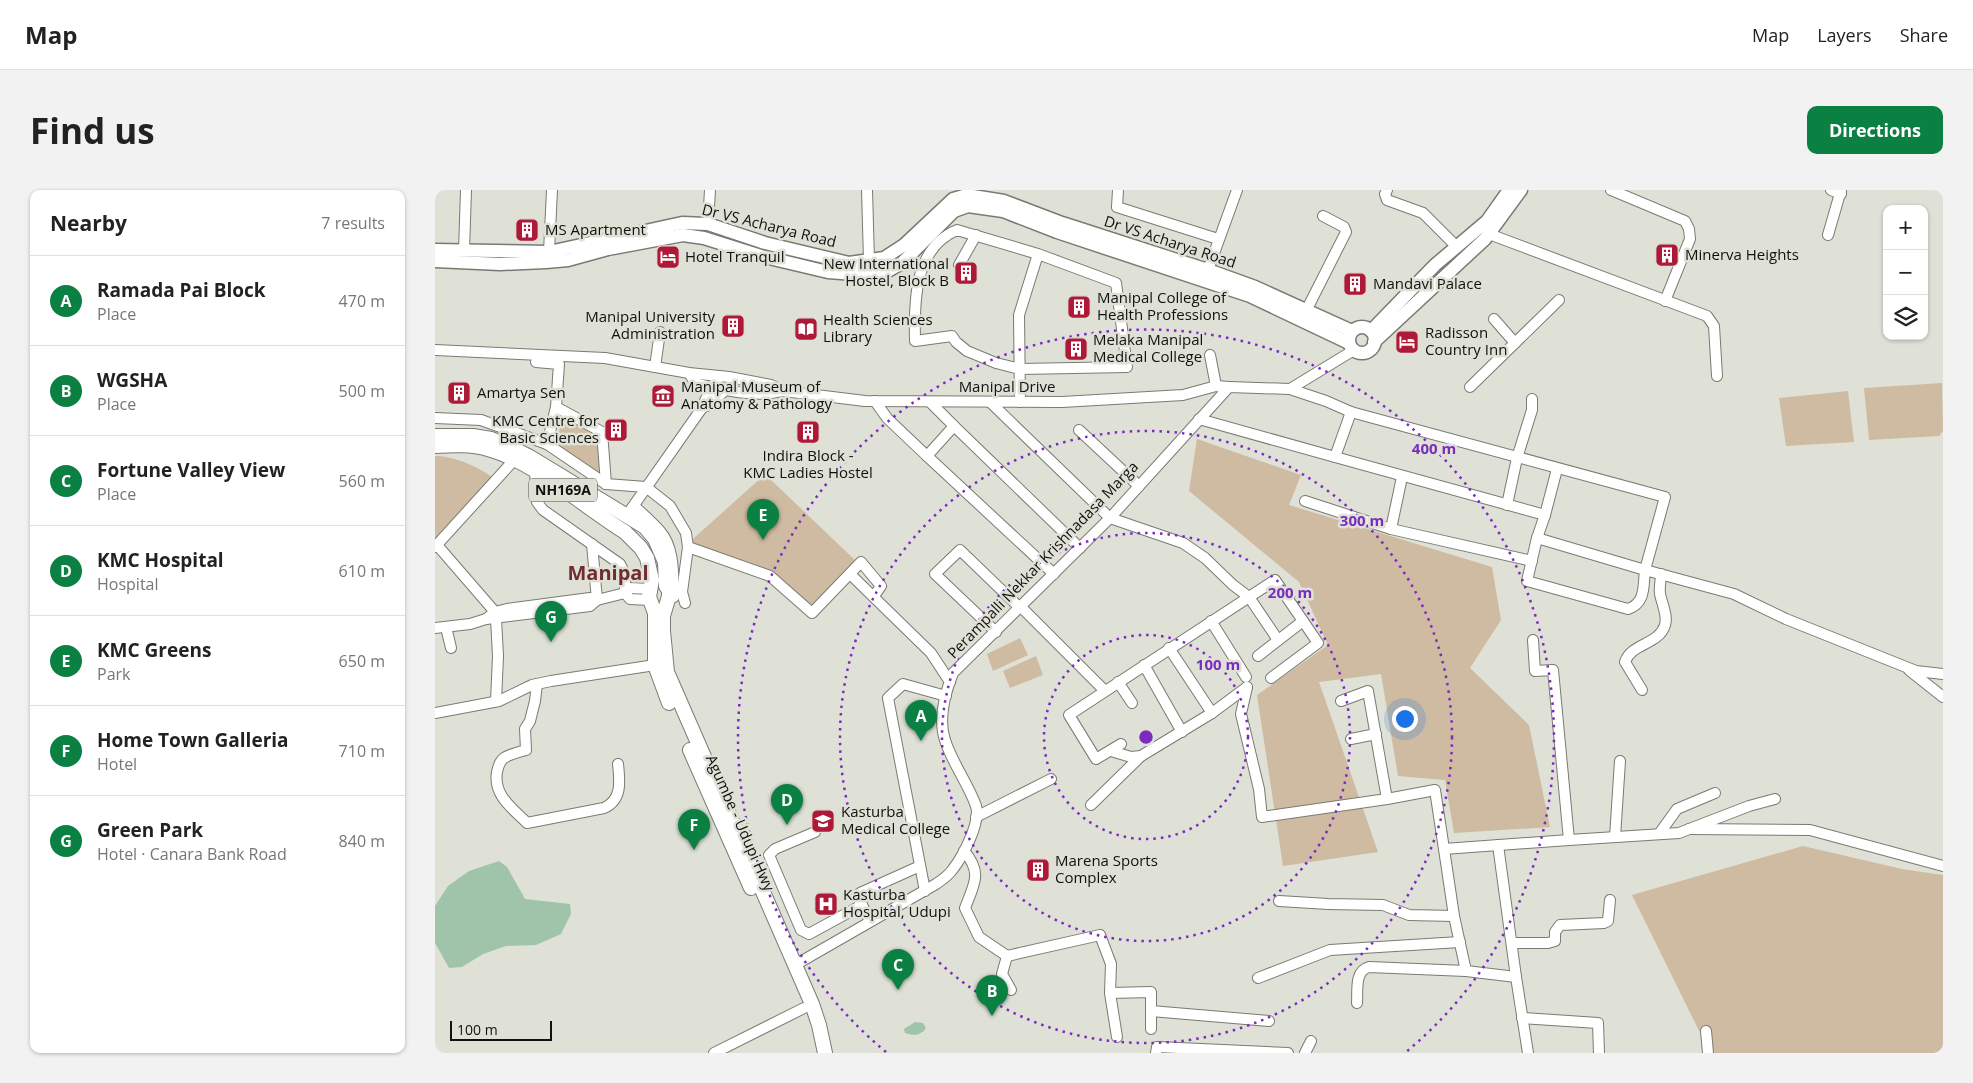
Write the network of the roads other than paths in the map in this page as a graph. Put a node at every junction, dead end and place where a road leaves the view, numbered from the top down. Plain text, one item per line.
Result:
1 (467, 190) edge
2 (552, 190) edge
3 (710, 190) edge
4 (867, 190) edge
5 (1118, 190) edge
6 (1237, 190) edge
7 (1387, 190) edge
8 (1509, 190) edge
9 (1521, 190) edge
10 (1611, 190) edge
11 (1838, 191) edge
12 (1005, 196) edge
13 (1323, 216) dead end
14 (707, 224) junction
15 (1059, 228) junction
16 (1489, 234) junction
17 (1828, 235) dead end
18 (975, 236) junction
19 (1219, 239) junction
20 (765, 243) junction
21 (607, 244) junction
22 (1457, 247) junction
23 (435, 250) edge
24 (464, 251) junction
25 (549, 252) junction
26 (1038, 254) junction
27 (761, 256) junction
28 (869, 260) junction
29 (435, 261) edge
30 (959, 265) dead end
31 (1208, 270) junction
32 (1559, 300) dead end
33 (1665, 301) junction
34 (1306, 311) junction
35 (1494, 319) dead end
36 (660, 332) dead end
37 (1373, 336) junction
38 (1352, 341) junction
39 (1515, 342) junction
40 (435, 350) edge
41 (1211, 355) dead end
42 (536, 362) dead end
43 (655, 367) junction
44 (1020, 369) junction
45 (689, 373) junction
46 (724, 376) junction
47 (1717, 376) dead end
48 (1216, 386) junction
49 (1229, 387) junction
50 (1470, 387) dead end
51 (714, 388) junction
52 (726, 389) junction
53 (1290, 389) junction
54 (783, 391) junction
55 (1532, 400) dead end
56 (875, 401) junction
57 (930, 402) junction
58 (990, 402) junction
59 (1020, 402) junction
60 (555, 406) junction
61 (702, 408) junction
62 (1351, 412) junction
63 (435, 418) edge
64 (1199, 419) junction
65 (954, 426) junction
66 (1079, 430) dead end
67 (435, 436) edge
68 (547, 444) junction
69 (435, 446) edge
70 (927, 456) junction
71 (1335, 457) junction
72 (1517, 458) junction
73 (515, 459) junction
74 (1557, 469) junction
75 (535, 471) junction
76 (1402, 477) junction
77 (606, 484) junction
78 (1139, 486) junction
79 (646, 487) junction
80 (1305, 500) dead end
81 (1507, 505) junction
82 (631, 511) junction
83 (1545, 515) junction
84 (1110, 518) junction
85 (1391, 529) junction
86 (1537, 538) junction
87 (592, 544) junction
88 (436, 546) edge
89 (688, 547) junction
90 (1080, 548) junction
91 (1532, 561) junction
92 (1645, 570) junction
93 (850, 574) junction
94 (1054, 574) junction
95 (1661, 574) junction
96 (625, 593) junction
97 (651, 595) junction
98 (669, 596) junction
99 (874, 596) junction
100 (1249, 597) junction
101 (597, 600) junction
102 (1021, 608) junction
103 (492, 617) junction
104 (1303, 620) junction
105 (1211, 621) junction
106 (446, 627) junction
107 (435, 628) edge
108 (996, 632) junction
109 (1278, 640) junction
110 (1533, 640) dead end
111 (451, 648) dead end
112 (1169, 648) junction
113 (1258, 656) dead end
114 (655, 665) junction
115 (1144, 665) junction
116 (1902, 665) junction
117 (1943, 674) edge
118 (1246, 677) dead end
119 (1271, 678) dead end
120 (950, 682) junction
121 (1119, 682) junction
122 (537, 684) junction
123 (1642, 690) dead end
124 (1105, 691) junction
125 (946, 696) junction
126 (1943, 697) edge
127 (1341, 700) dead end
128 (496, 701) junction
129 (1132, 703) dead end
130 (435, 713) edge
131 (1212, 714) junction
132 (1182, 732) junction
133 (1376, 734) junction
134 (1351, 739) dead end
135 (1121, 744) dead end
136 (1111, 751) junction
137 (1141, 756) junction
138 (1620, 761) dead end
139 (618, 764) dead end
140 (1051, 779) dead end
141 (1715, 793) dead end
142 (1387, 799) junction
143 (1775, 800) dead end
144 (1091, 805) dead end
145 (976, 817) junction
146 (1689, 829) junction
147 (815, 832) dead end
148 (1659, 834) junction
149 (1615, 837) junction
150 (1569, 840) junction
151 (1499, 845) junction
152 (1444, 849) junction
153 (963, 852) junction
154 (920, 866) junction
155 (1943, 866) edge
156 (925, 891) junction
157 (1610, 900) dead end
158 (1279, 901) dead end
159 (862, 905) junction
160 (1454, 916) junction
161 (870, 921) junction
162 (1460, 942) junction
163 (1513, 943) junction
164 (1007, 956) junction
165 (795, 965) junction
166 (1466, 971) junction
167 (1516, 977) junction
168 (1258, 978) dead end
169 (1011, 990) dead end
170 (1110, 993) junction
171 (1357, 1003) dead end
172 (808, 1006) junction
173 (1151, 1011) junction
174 (1523, 1018) junction
175 (1269, 1021) dead end
176 (1151, 1029) dead end
177 (1706, 1031) dead end
178 (1117, 1037) dead end
179 (1311, 1041) dead end
180 (730, 1050) edge
181 (1156, 1050) edge
182 (718, 1052) edge
183 (817, 1053) edge
184 (825, 1053) edge
185 (1288, 1053) edge
186 (1305, 1053) edge
187 (1528, 1053) edge
188 (1599, 1053) edge
189 (1707, 1053) edge

1 - 24 street
2 - 25 street
3 - 14 street
4 - 28 street
5 - 19 street
6 - 19 street
7 - 22 street
8 - 22 main road
9 - 16 main road
10 - 33 street
11 - 17 street
12 - 15 main road, Dr VS Acharya Road
12 - 28 main road, Dr VS Acharya Road
13 - 34 street
14 - 20 main road, Dr VS Acharya Road
14 - 21 main road, Dr VS Acharya Road
15 - 27 main road, Dr VS Acharya Road
15 - 31 main road, Dr VS Acharya Road
15 - 38 main road, Dr VS Acharya Road
16 - 33 street
16 - 37 main road
18 - 26 street
18 - 30 street
18 - 44 street
19 - 31 street
20 - 27 main road
20 - 28 main road, Dr VS Acharya Road
21 - 25 main road, Dr VS Acharya Road
21 - 27 main road, Dr VS Acharya Road
21 - 29 main road, Dr VS Acharya Road
22 - 37 main road
23 - 24 main road, Dr VS Acharya Road
24 - 25 main road, Dr VS Acharya Road
26 - 44 street
26 - 44 street
31 - 34 main road, Dr VS Acharya Road
32 - 39 street
33 - 47 street
34 - 38 main road, Dr VS Acharya Road
35 - 39 street
36 - 43 street
37 - 38 main road
37 - 38 main road
38 - 53 street
39 - 50 street
40 - 43 street
41 - 48 street
42 - 60 street
43 - 45 street
44 - 59 street
45 - 46 street
45 - 51 street
46 - 51 street
46 - 52 street
46 - 54 street
48 - 49 street, Manipal Drive
48 - 59 street, Manipal Drive
49 - 53 street
49 - 64 street, Perampalli Nekkar Krishnadasa Marga
51 - 52 street
51 - 61 street
52 - 54 street
52 - 61 street
53 - 62 street
54 - 56 street, Manipal Drive
55 - 72 street
56 - 57 street, Manipal Drive
56 - 70 street
57 - 58 street, Manipal Drive
57 - 65 street
58 - 59 street, Manipal Drive
58 - 84 street
60 - 68 street
60 - 77 street
61 - 79 street
62 - 71 street
62 - 72 street
63 - 68 street
64 - 71 street
64 - 78 street, Perampalli Nekkar Krishnadasa Marga
65 - 70 street
65 - 90 street
66 - 78 street
67 - 82 highway, NH169A
68 - 77 street
69 - 73 highway, NH169A
70 - 94 street
71 - 76 street
72 - 74 street
72 - 81 street
73 - 75 highway, NH169A
73 - 88 street
74 - 83 street
74 - 92 street
75 - 87 street
75 - 97 highway, NH169A
76 - 81 street
76 - 85 street
77 - 79 street
78 - 84 street, Perampalli Nekkar Krishnadasa Marga
79 - 82 street
79 - 89 street
80 - 85 street
81 - 83 street
82 - 98 highway, NH169A
83 - 86 street
84 - 90 street, Perampalli Nekkar Krishnadasa Marga
84 - 100 street
85 - 91 street
86 - 91 street
86 - 92 street
87 - 96 street
87 - 101 street
88 - 103 street
89 - 93 street
89 - 98 street
90 - 94 street, Perampalli Nekkar Krishnadasa Marga
91 - 92 street
92 - 95 street
93 - 99 street
93 - 99 street
94 - 102 street, Perampalli Nekkar Krishnadasa Marga
95 - 116 street
95 - 123 street
96 - 97 street
96 - 101 street
97 - 98 highway
97 - 98 highway
97 - 114 highway, Agumbe - Udupi Hwy / NH169A
98 - 165 highway, Agumbe - Udupi Hwy / NH169A
99 - 120 street
100 - 104 street
100 - 105 street
100 - 109 street
101 - 103 street
102 - 108 street, Perampalli Nekkar Krishnadasa Marga
102 - 108 street
102 - 124 street
103 - 106 street
103 - 128 street
104 - 109 street
104 - 119 street
105 - 112 street
105 - 118 street
106 - 107 street
106 - 111 street
108 - 120 street, Perampalli Nekkar Krishnadasa Marga
109 - 113 street
110 - 150 street
112 - 115 street
112 - 131 street
114 - 122 street
114 - 172 highway, Agumbe - Udupi Hwy / NH169A
115 - 121 street
115 - 132 street
116 - 117 street
116 - 126 street
120 - 125 street, Perampalli Nekkar Krishnadasa Marga
121 - 124 street
121 - 129 street
122 - 128 street
122 - 139 street
124 - 136 street
125 - 145 street, Perampalli Nekkar Krishnadasa Marga
125 - 154 street
127 - 133 street
128 - 130 street
131 - 132 street
131 - 142 street
132 - 137 street
133 - 134 street
133 - 142 street
135 - 136 street
136 - 137 street
137 - 144 street
138 - 149 street
140 - 145 street
141 - 148 street
142 - 152 street
143 - 146 street
145 - 153 street
146 - 148 street
146 - 155 street
147 - 159 street
148 - 149 street
149 - 150 street
150 - 151 street
151 - 152 street
151 - 163 street
152 - 160 street
153 - 156 street
153 - 164 street
154 - 156 street
154 - 159 street
156 - 161 street
157 - 163 street
158 - 160 street
159 - 161 street
160 - 162 street
161 - 165 street
162 - 166 street
162 - 168 street
163 - 167 street
164 - 169 street
164 - 170 street
165 - 172 highway, Agumbe - Udupi Hwy / NH169A
166 - 167 street
166 - 171 street
167 - 174 street
170 - 173 street
170 - 178 street
172 - 180 street
172 - 183 highway, Agumbe - Udupi Hwy / NH169A
172 - 184 highway, Agumbe - Udupi Hwy / NH169A
173 - 175 street
173 - 176 street
174 - 187 street
174 - 188 street
177 - 189 street
179 - 186 street
180 - 182 street
181 - 185 street

